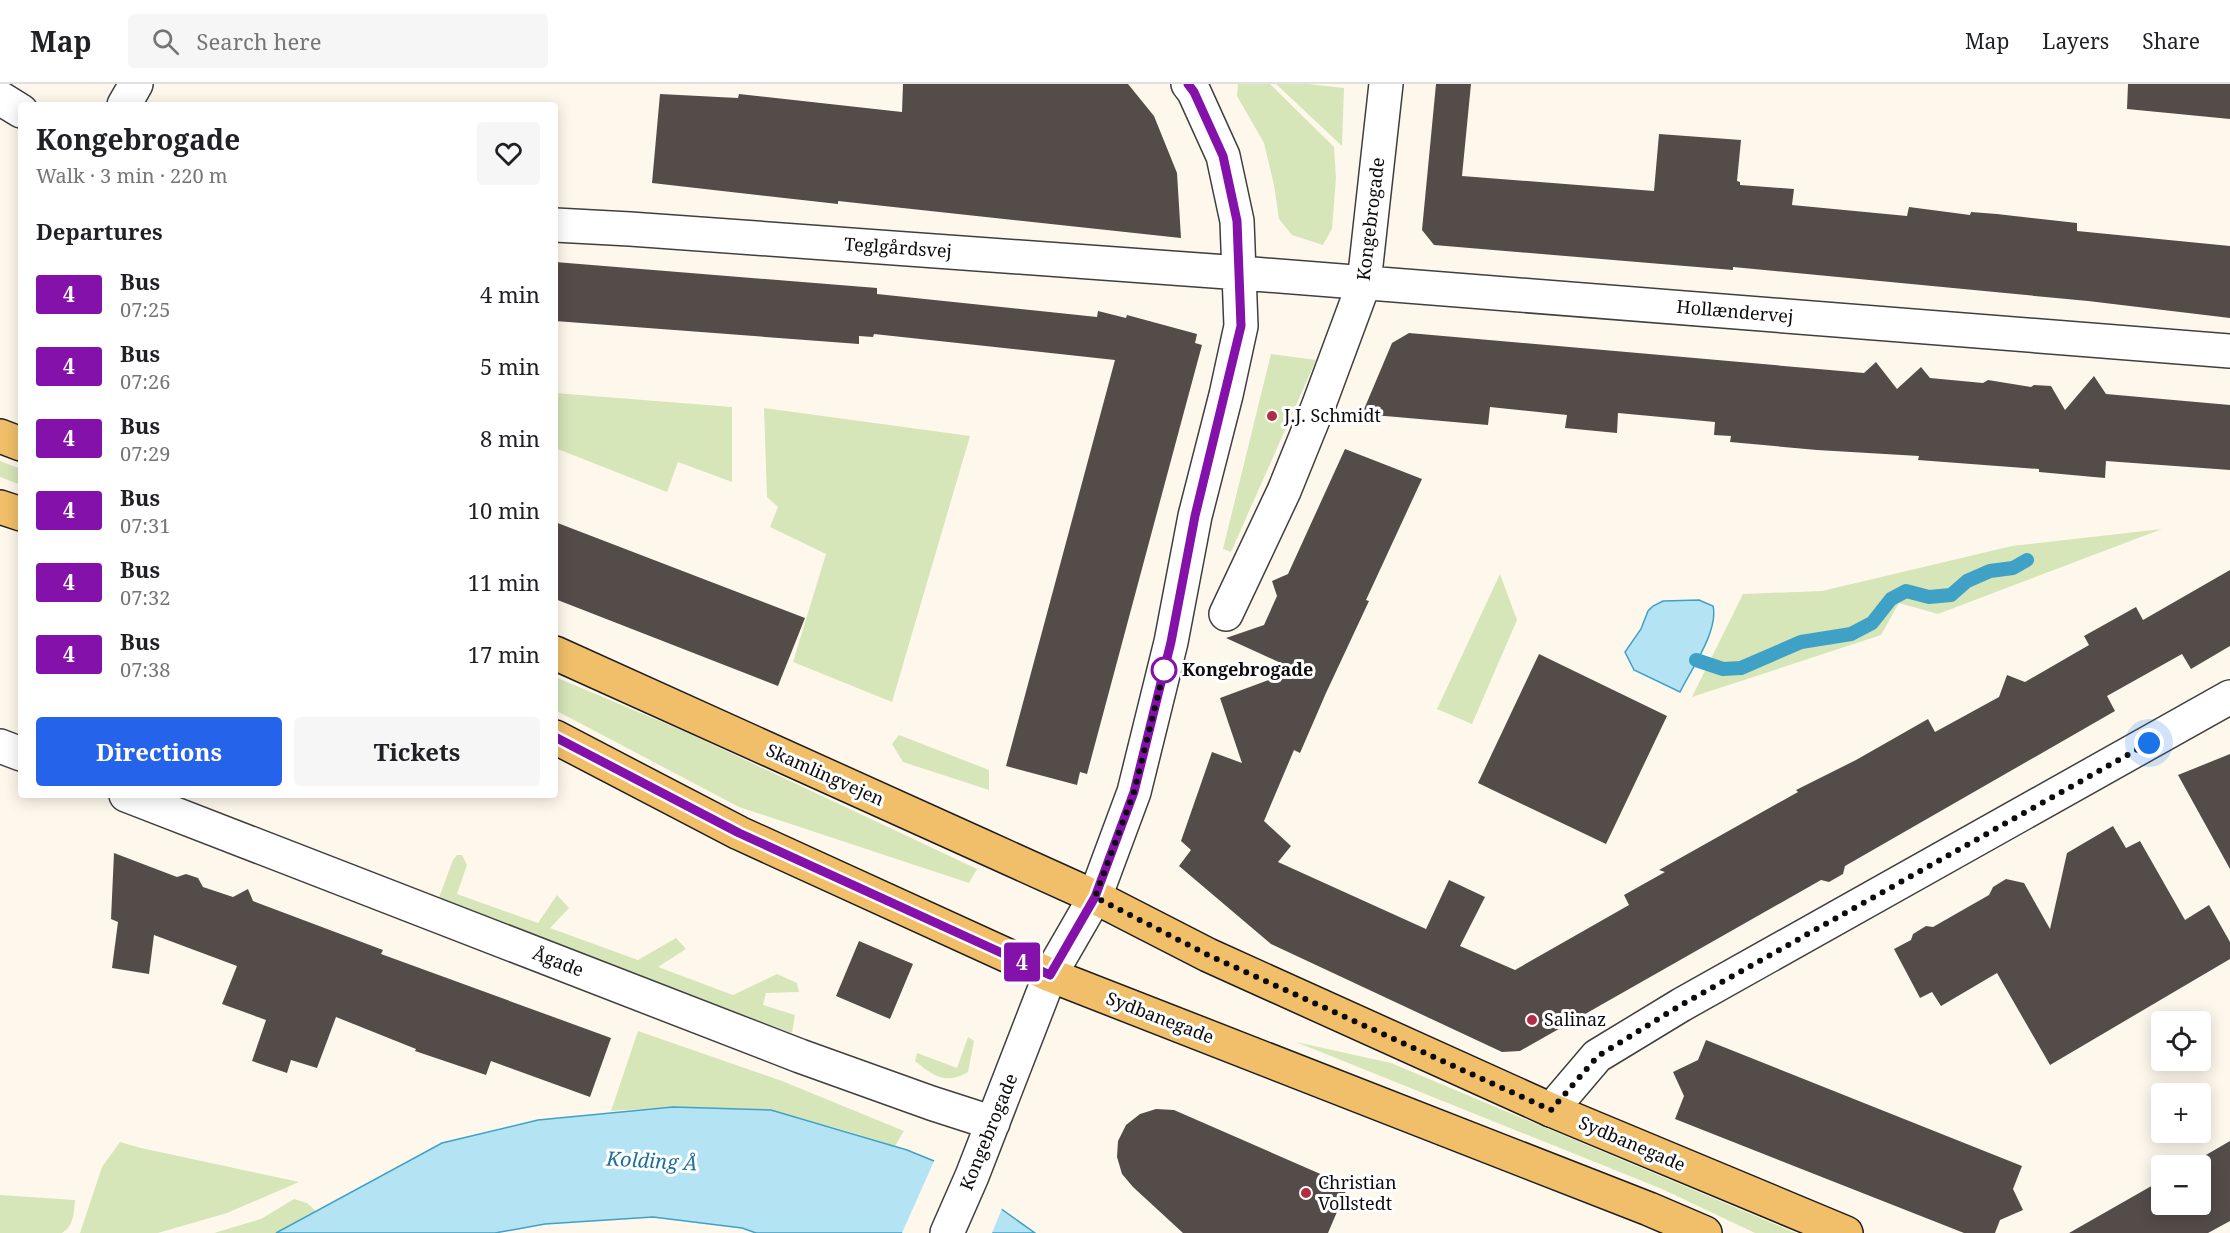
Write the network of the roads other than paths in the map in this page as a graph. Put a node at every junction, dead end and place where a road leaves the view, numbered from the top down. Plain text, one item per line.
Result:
1 (136, 84) edge
2 (1188, 84) edge
3 (1386, 84) edge
4 (0, 98) edge
5 (126, 102) edge
6 (18, 109) edge
7 (558, 225) edge
8 (1241, 273) junction
9 (1364, 283) junction
10 (2230, 351) edge
11 (0, 436) edge
12 (18, 443) edge
13 (0, 507) edge
14 (18, 513) edge
15 (1226, 614) dead end
16 (558, 654) edge
17 (2230, 697) edge
18 (558, 739) edge
19 (0, 746) edge
20 (18, 753) edge
21 (134, 798) edge
22 (1095, 897) junction
23 (1050, 975) junction
24 (1551, 1110) junction
25 (993, 1123) junction
26 (947, 1233) edge
27 (1706, 1233) edge
28 (1846, 1233) edge

1 - 5 street
2 - 8 street, Kongebrogade
3 - 9 street, Kongebrogade
4 - 6 street
7 - 8 street, Teglgårdsvej
8 - 9 street, Hollændervej
8 - 22 street, Kongebrogade
9 - 10 street, Hollændervej
9 - 15 street, Kongebrogade
11 - 12 main road
13 - 14 main road
16 - 22 main road, Skamlingvejen
17 - 24 street
18 - 23 main road
19 - 20 street
21 - 25 street, Ågade
22 - 23 street, Kongebrogade
22 - 24 main road, Sydbanegade
23 - 25 street, Kongebrogade
23 - 27 main road, Sydbanegade
24 - 28 main road, Sydbanegade
25 - 26 street, Kongebrogade

